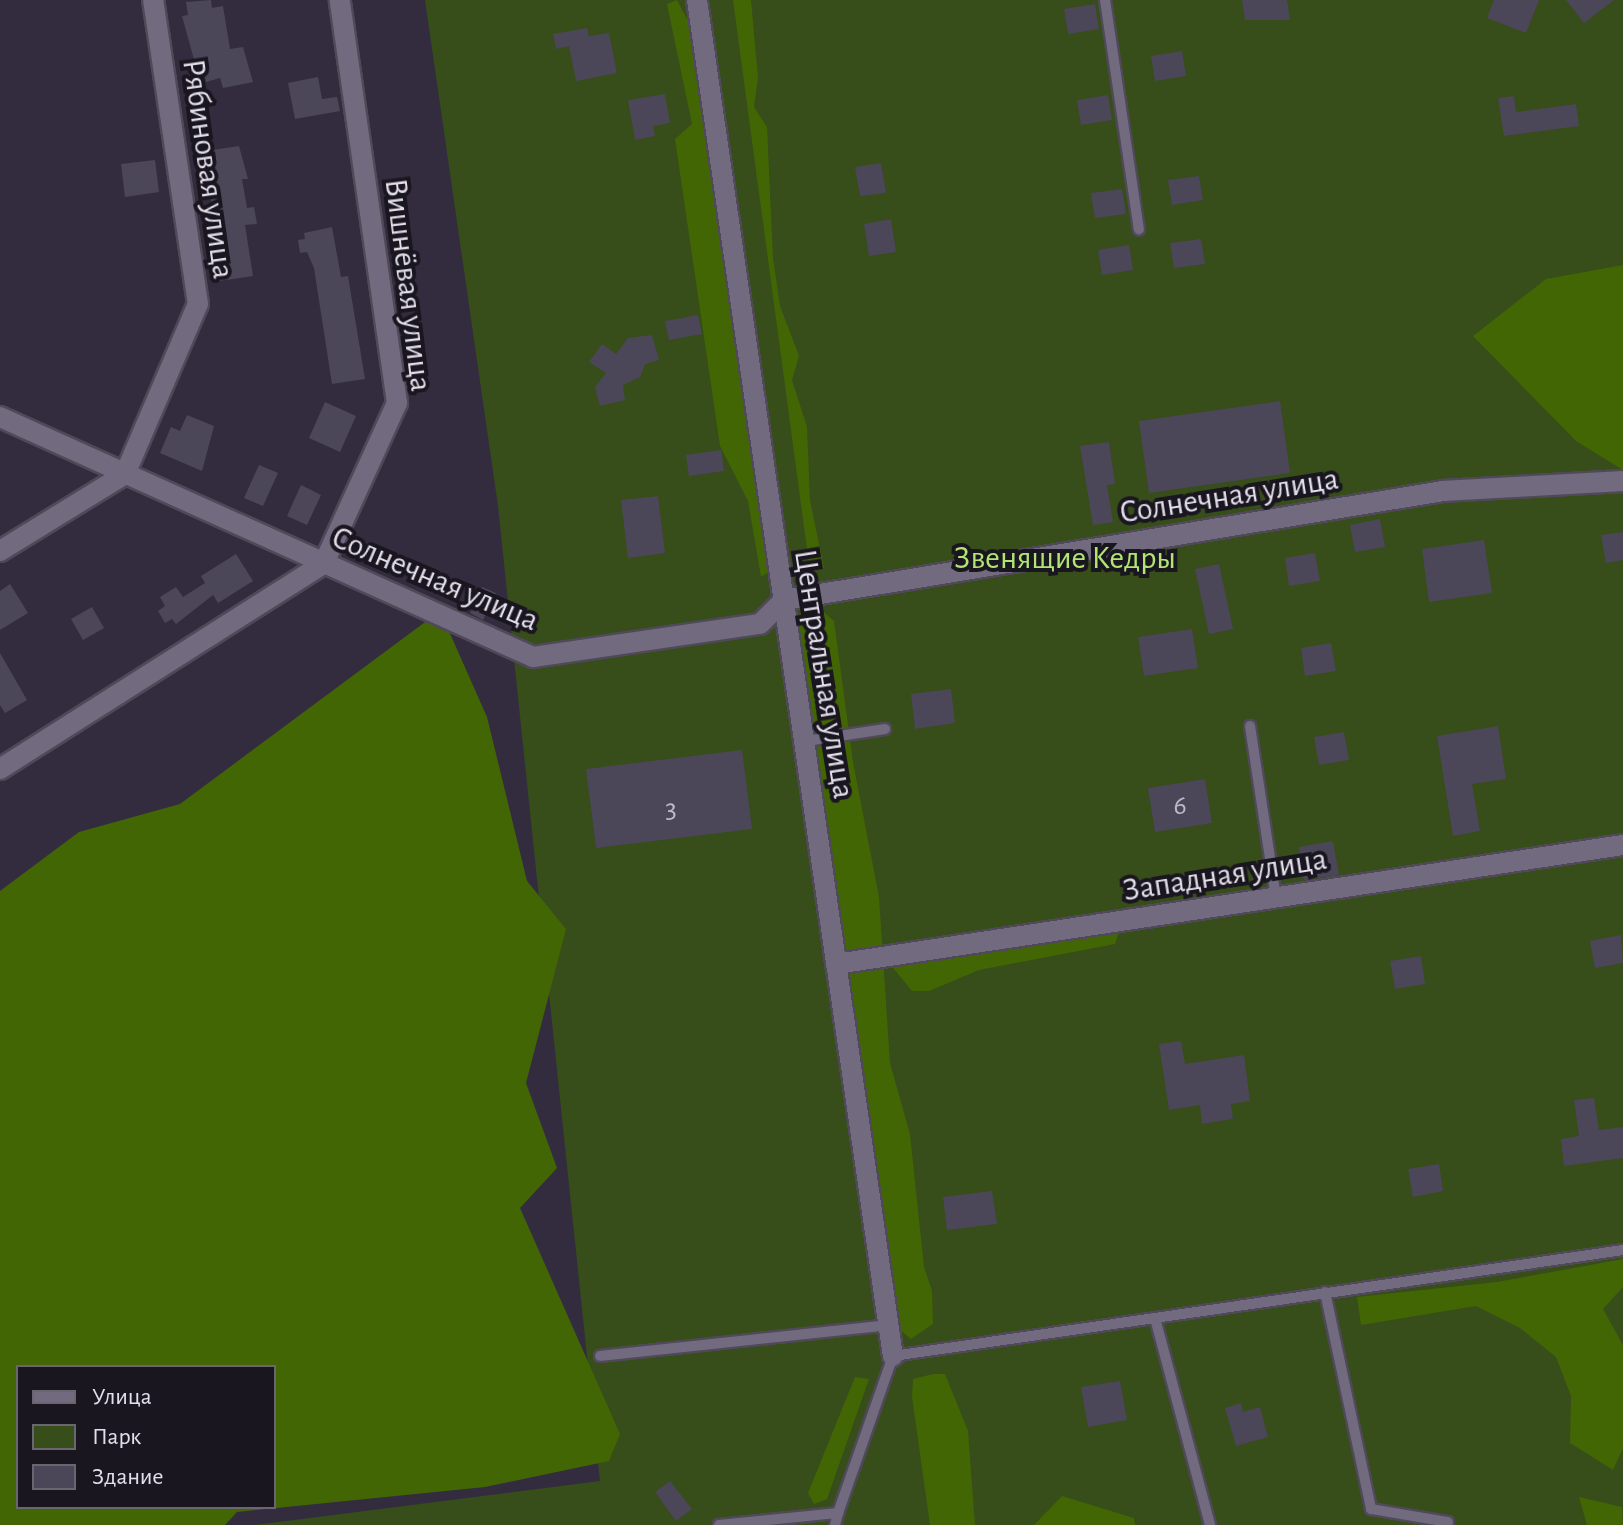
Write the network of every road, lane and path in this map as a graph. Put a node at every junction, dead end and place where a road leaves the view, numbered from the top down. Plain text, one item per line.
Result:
1 (153, 0) edge
2 (340, 0) edge
3 (697, 0) edge
4 (1105, 0) edge
5 (1139, 229) dead end
6 (0, 417) edge
7 (125, 474) junction
8 (1623, 481) edge
9 (0, 551) edge
10 (324, 563) junction
11 (784, 600) junction
12 (1250, 726) dead end
13 (885, 729) dead end
14 (806, 741) junction
15 (0, 769) edge
16 (1623, 845) edge
17 (1276, 897) junction
18 (836, 964) junction
19 (1623, 1250) edge
20 (1325, 1292) junction
21 (1155, 1318) junction
22 (889, 1325) junction
23 (600, 1356) dead end
24 (893, 1356) junction
25 (838, 1513) junction
26 (1448, 1522) dead end
27 (719, 1525) edge
28 (835, 1525) edge
29 (1210, 1525) edge

1 - 7 street, Рябиновая улица
2 - 10 street, Вишнёвая улица
3 - 11 street, Центральная улица
4 - 5 lane
6 - 7 street, Солнечная улица
7 - 9 street
7 - 10 street, Солнечная улица
8 - 11 street, Солнечная улица
10 - 11 street, Солнечная улица
10 - 15 street
11 - 14 street, Центральная улица
12 - 17 lane
13 - 14 lane
14 - 18 street, Центральная улица
16 - 17 street, Западная улица
17 - 18 street, Западная улица
18 - 22 street, Центральная улица
19 - 20 lane
20 - 21 lane
20 - 26 lane
21 - 24 lane
21 - 29 lane
22 - 23 lane
22 - 24 street, Центральная улица
24 - 25 lane
25 - 27 lane
25 - 28 lane

